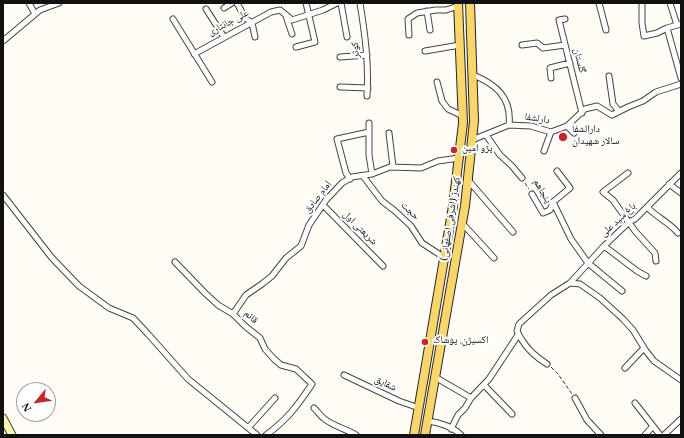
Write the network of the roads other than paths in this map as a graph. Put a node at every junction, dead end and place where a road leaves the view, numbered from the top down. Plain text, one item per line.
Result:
1 (29, 3) edge
2 (59, 3) edge
3 (232, 3) edge
4 (238, 3) edge
5 (278, 3) edge
6 (306, 3) edge
7 (337, 3) edge
8 (341, 3) edge
9 (360, 3) edge
10 (434, 3) edge
11 (470, 3) edge
12 (599, 3) edge
13 (642, 3) edge
14 (670, 3) edge
15 (51, 4) edge
16 (460, 4) edge
17 (224, 8) dead end
18 (206, 9) dead end
19 (280, 10) junction
20 (436, 10) junction
21 (427, 12) junction
22 (35, 14) junction
23 (308, 15) junction
24 (286, 16) junction
25 (173, 19) dead end
26 (565, 19) dead end
27 (252, 22) junction
28 (679, 25) edge
29 (667, 28) junction
30 (430, 30) dead end
31 (606, 30) dead end
32 (292, 34) dead end
33 (409, 35) dead end
34 (224, 37) junction
35 (254, 37) dead end
36 (347, 37) dead end
37 (3, 40) edge
38 (522, 44) dead end
39 (460, 45) junction
40 (565, 45) junction
41 (472, 46) junction
42 (296, 47) dead end
43 (425, 50) dead end
44 (194, 54) junction
45 (367, 55) junction
46 (340, 57) dead end
47 (570, 63) junction
48 (473, 75) junction
49 (609, 76) dead end
50 (551, 78) dead end
51 (681, 78) edge
52 (212, 82) dead end
53 (437, 82) dead end
54 (681, 84) edge
55 (340, 86) dead end
56 (368, 88) junction
57 (367, 96) dead end
58 (619, 111) junction
59 (582, 113) junction
60 (463, 116) junction
61 (369, 123) dead end
62 (509, 125) junction
63 (567, 126) junction
64 (369, 132) junction
65 (551, 132) junction
66 (389, 133) dead end
67 (574, 133) dead end
68 (486, 135) junction
69 (472, 140) junction
70 (544, 151) dead end
71 (459, 158) junction
72 (393, 167) junction
73 (557, 171) dead end
74 (681, 172) edge
75 (628, 173) dead end
76 (372, 174) junction
77 (363, 176) junction
78 (522, 178) road end
79 (350, 179) junction
80 (468, 180) junction
81 (669, 184) junction
82 (681, 193) edge
83 (3, 194) edge
84 (532, 194) road end
85 (553, 202) junction
86 (323, 206) junction
87 (646, 207) junction
88 (629, 222) junction
89 (462, 223) junction
90 (513, 232) dead end
91 (678, 233) dead end
92 (604, 246) junction
93 (445, 258) junction
94 (494, 258) dead end
95 (656, 261) dead end
96 (175, 262) dead end
97 (588, 263) junction
98 (383, 266) dead end
99 (646, 276) dead end
100 (570, 284) junction
101 (622, 291) dead end
102 (232, 314) junction
103 (518, 335) junction
104 (430, 346) junction
105 (440, 348) junction
106 (644, 348) junction
107 (547, 364) road end
108 (625, 368) dead end
109 (344, 375) dead end
110 (435, 377) junction
111 (681, 380) edge
112 (484, 385) junction
113 (274, 398) dead end
114 (471, 398) junction
115 (575, 398) road end
116 (634, 403) dead end
117 (314, 408) dead end
118 (419, 408) junction
119 (512, 414) dead end
120 (3, 418) edge
121 (681, 418) edge
122 (427, 421) junction
123 (652, 426) junction
124 (248, 428) junction
125 (451, 429) junction
126 (12, 435) edge
127 (257, 435) edge
128 (266, 435) edge
129 (356, 435) edge
130 (414, 435) edge
131 (425, 435) edge
132 (461, 435) edge
133 (601, 435) edge
134 (645, 435) edge
135 (660, 435) edge
136 (664, 435) edge

1 - 22 street
2 - 15 street
3 - 17 street
4 - 27 street
5 - 19 street
6 - 23 street
7 - 23 street
8 - 36 street
9 - 45 street, کوثر
10 - 20 street
11 - 41 main road, کهندژ (اشرفی اصفهانی)
12 - 31 street
13 - 29 street
14 - 28 street
15 - 22 street
16 - 20 street
16 - 39 main road, کهندژ (اشرفی اصفهانی)
16 - 41 main road
18 - 34 street
19 - 24 street
19 - 27 street, علی جانثاری
20 - 21 street
21 - 30 street
21 - 33 street
22 - 37 street
23 - 24 street
23 - 42 street
24 - 32 street
25 - 44 street
26 - 40 street, گلستان
27 - 34 street, علی جانثاری
27 - 35 street
28 - 29 street
29 - 51 street
34 - 44 street, علی جانثاری
38 - 40 street
39 - 43 street
39 - 60 main road, کهندژ (اشرفی اصفهانی)
40 - 47 street, گلستان
41 - 48 main road, کهندژ (اشرفی اصفهانی)
44 - 52 street
45 - 46 street
45 - 56 street, کوثر
47 - 50 street
47 - 59 street, گلستان
48 - 62 street
48 - 69 main road, کهندژ (اشرفی اصفهانی)
49 - 58 street
53 - 60 street
54 - 58 street, دارلشفا
55 - 56 street
56 - 57 street, کوثر
58 - 59 street, دارلشفا
59 - 63 street, دارلشفا
60 - 71 main road, کهندژ (اشرفی اصفهانی)
61 - 64 street
62 - 65 street, دارلشفا
62 - 68 street, دارلشفا
63 - 65 street, دارلشفا
63 - 67 street
64 - 76 street
64 - 79 street
65 - 70 street
66 - 72 street
68 - 69 street, دارلشفا
68 - 78 street, پنجاهم
69 - 80 main road, کهندژ (اشرفی اصفهانی)
71 - 72 street, امام صادق
71 - 93 main road, کهندژ (اشرفی اصفهانی)
72 - 76 street, امام صادق
73 - 85 street, پنجاهم
74 - 81 street, باغ سید علی
75 - 88 street
76 - 77 street, امام صادق
77 - 79 street, امام صادق
77 - 93 street, حجت
79 - 86 street, امام صادق
80 - 89 main road, کهندژ (اشرفی اصفهانی)
80 - 90 street
81 - 82 street
81 - 87 street, باغ سید علی
83 - 124 street
84 - 85 street, پنجاهم
85 - 97 street
86 - 98 street, شریعتی اول
86 - 102 street, امام صادق
87 - 88 street, باغ سید علی
87 - 91 street
88 - 92 street, باغ سید علی
88 - 95 street
89 - 94 street
89 - 105 main road, کهندژ (اشرفی اصفهانی)
92 - 97 street, باغ سید علی
92 - 99 street
93 - 104 main road, کهندژ (اشرفی اصفهانی)
96 - 102 street, قائم
97 - 100 street, باغ سید علی
97 - 101 street
100 - 103 street, باغ سید علی
100 - 106 street
102 - 128 street, قائم
103 - 107 street
103 - 112 street, باغ سید علی
104 - 105 main road
104 - 118 main road, کهندژ (اشرفی اصفهانی)
105 - 110 main road, کهندژ (اشرفی اصفهانی)
106 - 108 street
106 - 111 street
109 - 118 street, شقایق
110 - 114 street
110 - 122 main road, کهندژ (اشرفی اصفهانی)
112 - 114 street, باغ سید علی
112 - 119 street
113 - 124 street
114 - 125 street, باغ سید علی
115 - 133 street
116 - 123 street
117 - 129 street
118 - 130 main road, کهندژ (اشرفی اصفهانی)
120 - 126 main road
121 - 136 street
122 - 125 street
122 - 131 main road, کهندژ (اشرفی اصفهانی)
123 - 134 street
123 - 135 street
124 - 127 street
125 - 132 street

